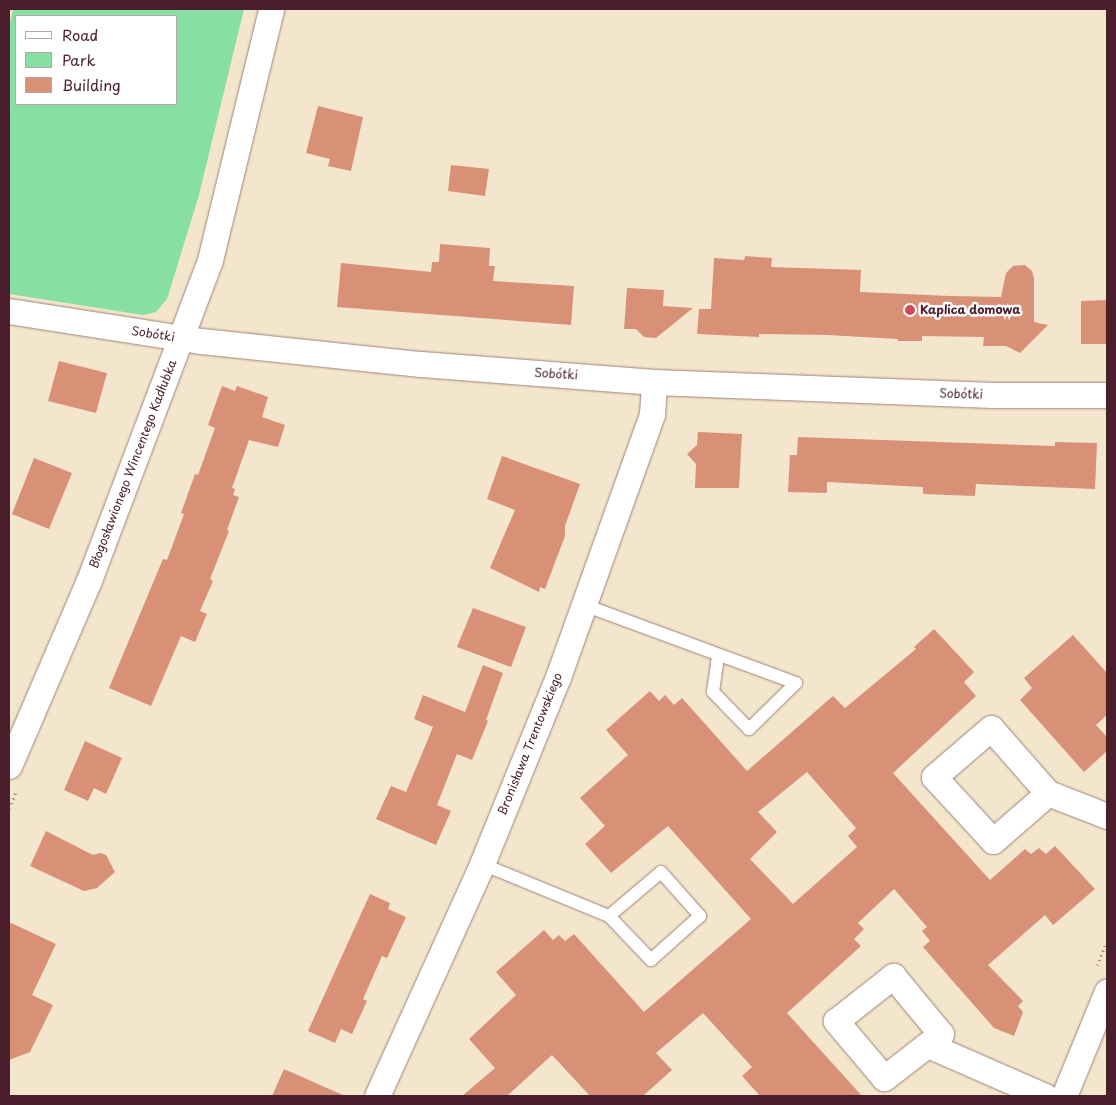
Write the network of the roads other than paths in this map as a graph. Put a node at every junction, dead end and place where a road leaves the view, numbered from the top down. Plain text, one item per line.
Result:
1 (271, 9) edge
2 (9, 311) edge
3 (181, 339) junction
4 (654, 382) junction
5 (1107, 395) edge
6 (584, 605) junction
7 (718, 656) junction
8 (9, 766) edge
9 (1048, 793) junction
10 (1107, 816) edge
11 (482, 864) junction
12 (609, 916) junction
13 (1107, 991) edge
14 (928, 1045) dead end
15 (378, 1096) edge
16 (1045, 1096) edge
17 (1064, 1096) edge

1 - 3 street, Błogosławionego Wincentego Kadłubka
2 - 3 street, Sobótki
3 - 4 street, Sobótki
3 - 8 street, Błogosławionego Wincentego Kadłubka
4 - 5 street, Sobótki
4 - 6 street, Bronisława Trentowskiego
6 - 7 lane
6 - 11 street, Bronisława Trentowskiego
7 - 7 lane
9 - 9 street
9 - 10 street
11 - 12 lane
11 - 15 street, Bronisława Trentowskiego
12 - 12 lane
13 - 17 street
14 - 16 street

